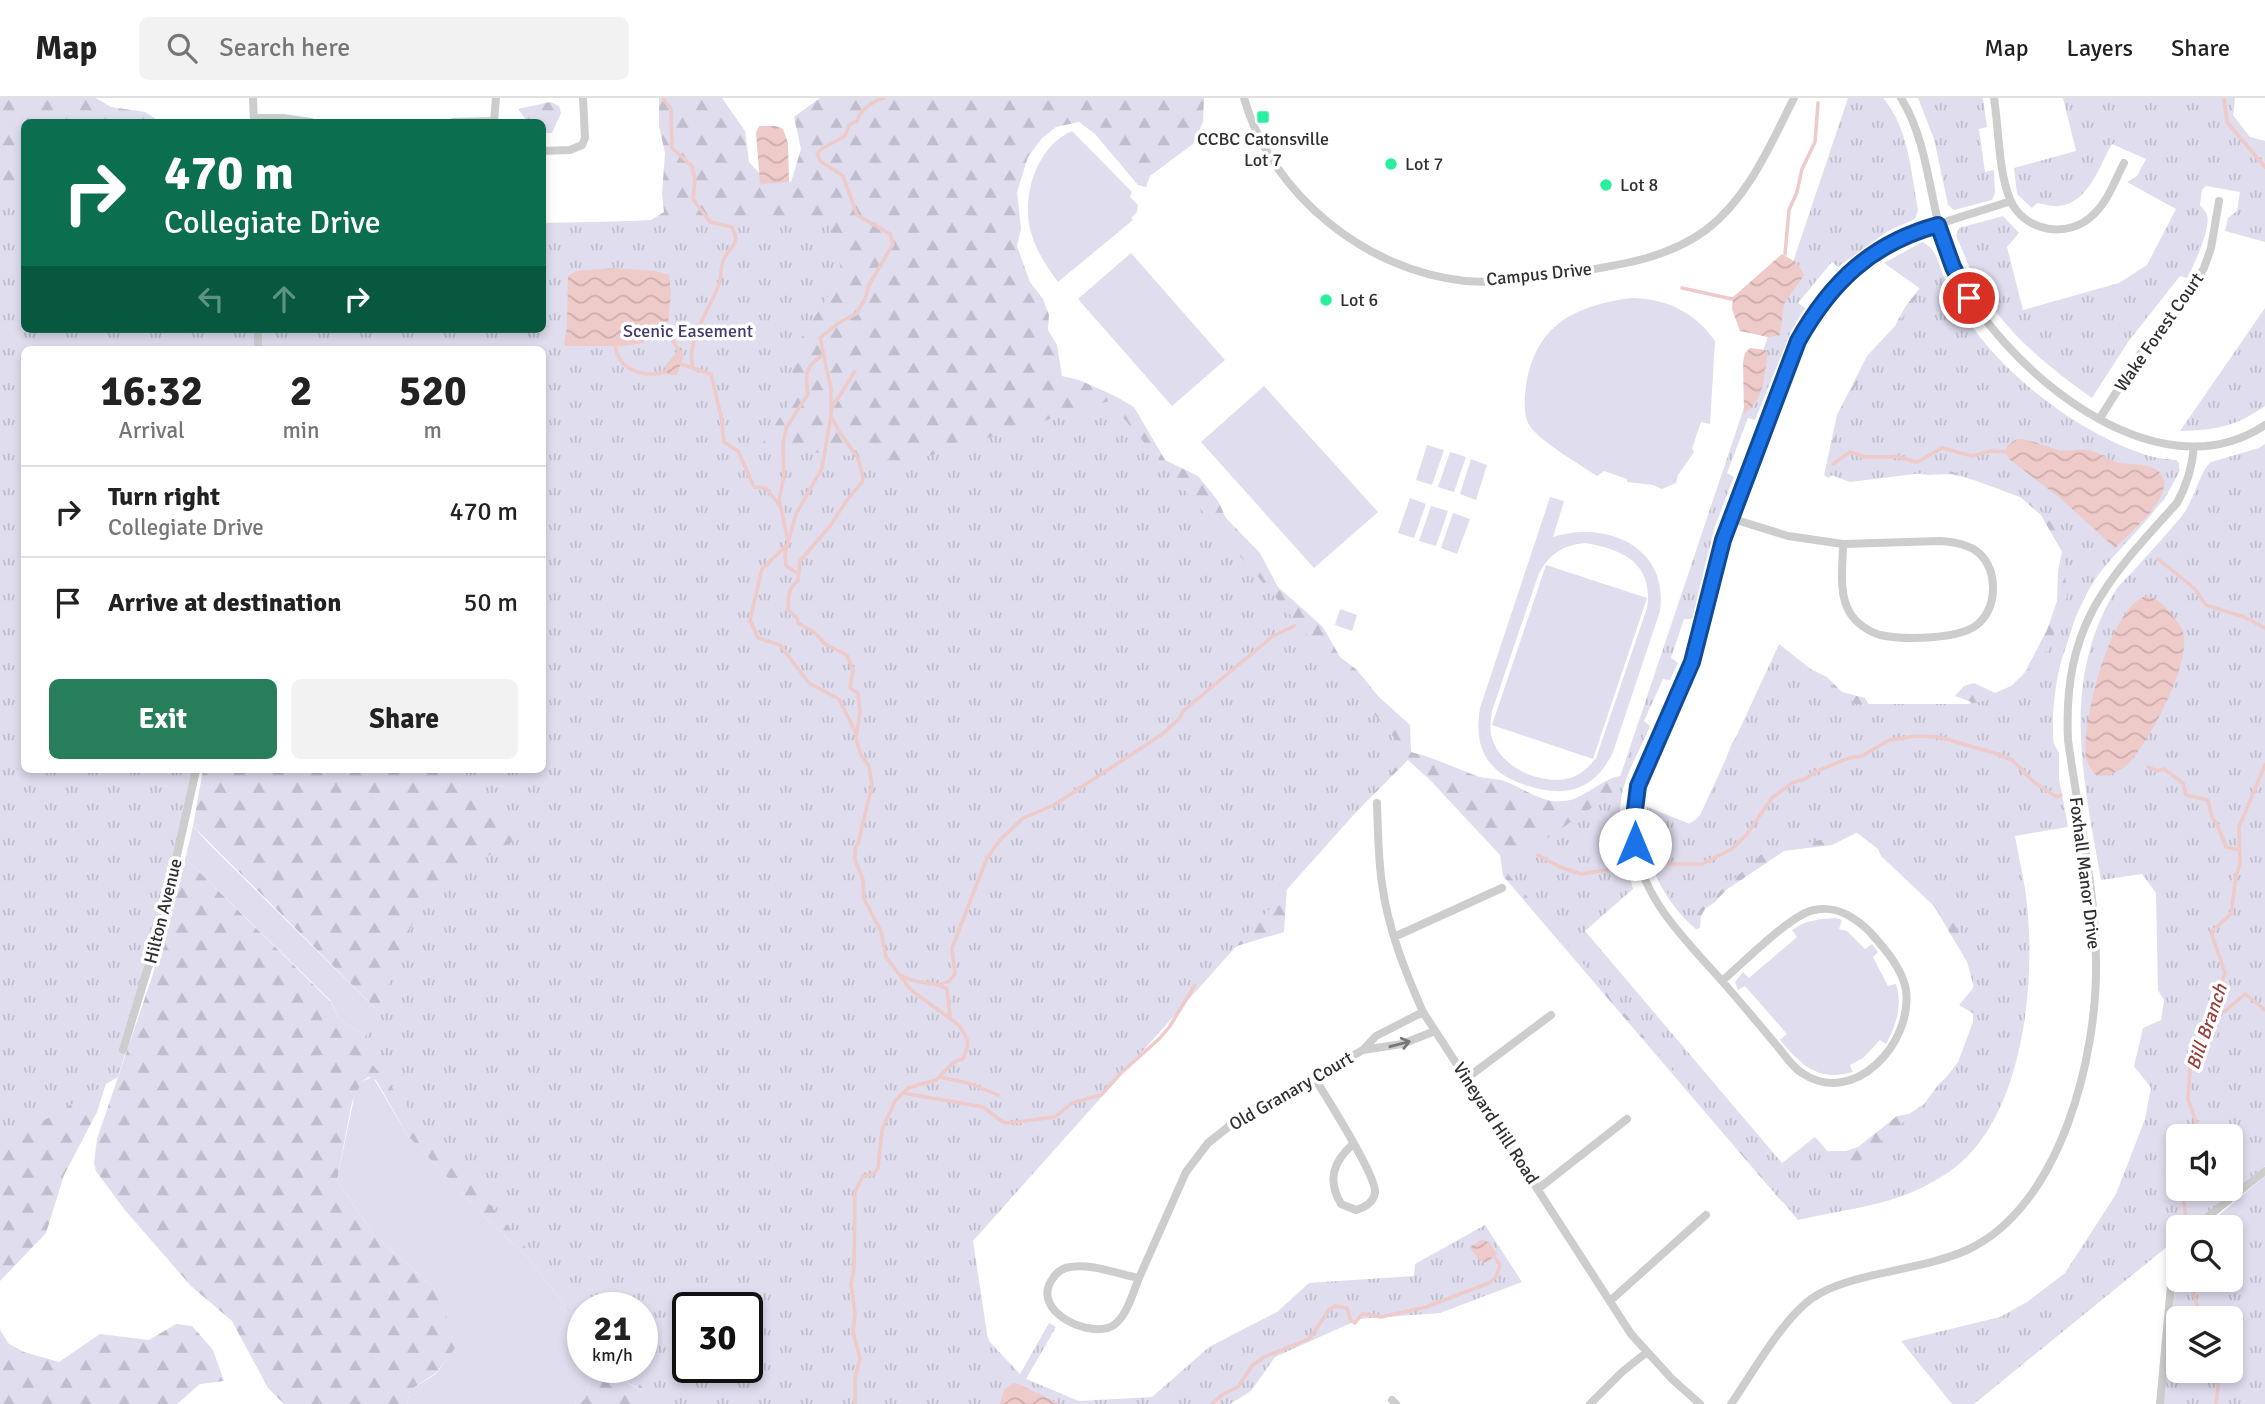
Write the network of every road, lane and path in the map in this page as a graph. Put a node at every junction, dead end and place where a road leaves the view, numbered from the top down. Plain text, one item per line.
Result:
1 (253, 98) edge
2 (496, 98) edge
3 (583, 98) edge
4 (1244, 98) edge
5 (1794, 98) edge
6 (1901, 98) edge
7 (1994, 98) edge
8 (254, 119) edge
9 (268, 119) edge
10 (290, 119) edge
11 (494, 119) edge
12 (546, 151) edge
13 (2124, 163) dead end
14 (2011, 201) junction
15 (2219, 201) dead end
16 (1938, 225) junction
17 (2100, 418) junction
18 (2265, 425) edge
19 (2194, 447) junction
20 (1730, 518) junction
21 (1843, 544) junction
22 (195, 773) edge
23 (1377, 803) dead end
24 (1502, 888) dead end
25 (1394, 937) junction
26 (1722, 981) junction
27 (1423, 1012) junction
28 (1550, 1015) dead end
29 (1435, 1031) junction
30 (1363, 1050) junction
31 (123, 1051) dead end
32 (1314, 1077) junction
33 (1467, 1078) junction
34 (1628, 1119) dead end
35 (1353, 1144) junction
36 (2265, 1171) edge
37 (1538, 1189) junction
38 (1706, 1215) dead end
39 (2210, 1215) edge
40 (1139, 1278) junction
41 (2170, 1292) edge
42 (1610, 1301) junction
43 (1647, 1352) junction
44 (1590, 1404) edge
45 (1700, 1404) edge
46 (1731, 1404) edge
47 (2160, 1404) edge

1 - 8 street
2 - 11 street
3 - 12 street
4 - 5 street, Campus Drive
6 - 16 street
7 - 14 street
9 - 10 street
13 - 14 street
14 - 16 street
15 - 17 street, Wake Forest Court
16 - 17 street
16 - 20 street
17 - 19 street
18 - 19 street
19 - 46 street, Foxhall Manor Drive
20 - 21 street
20 - 26 street
21 - 21 street
22 - 31 street, Hilton Avenue
23 - 25 street, Vineyard Hill Road
24 - 25 street
25 - 27 street, Vineyard Hill Road
26 - 26 street
27 - 29 street, Vineyard Hill Road
27 - 30 street, Old Granary Court
28 - 33 street
30 -> 29 street, Old Granary Court
29 - 33 street, Vineyard Hill Road
30 - 32 street, Old Granary Court
32 - 35 street
32 - 40 street, Old Granary Court
33 - 37 street, Vineyard Hill Road
34 - 37 street
35 - 35 street
36 - 39 street
37 - 42 street, Vineyard Hill Road
38 - 42 street
40 - 40 street, Old Granary Court
41 - 47 street
42 - 43 street, Vineyard Hill Road
43 - 44 street
43 - 45 street, Vineyard Hill Road

